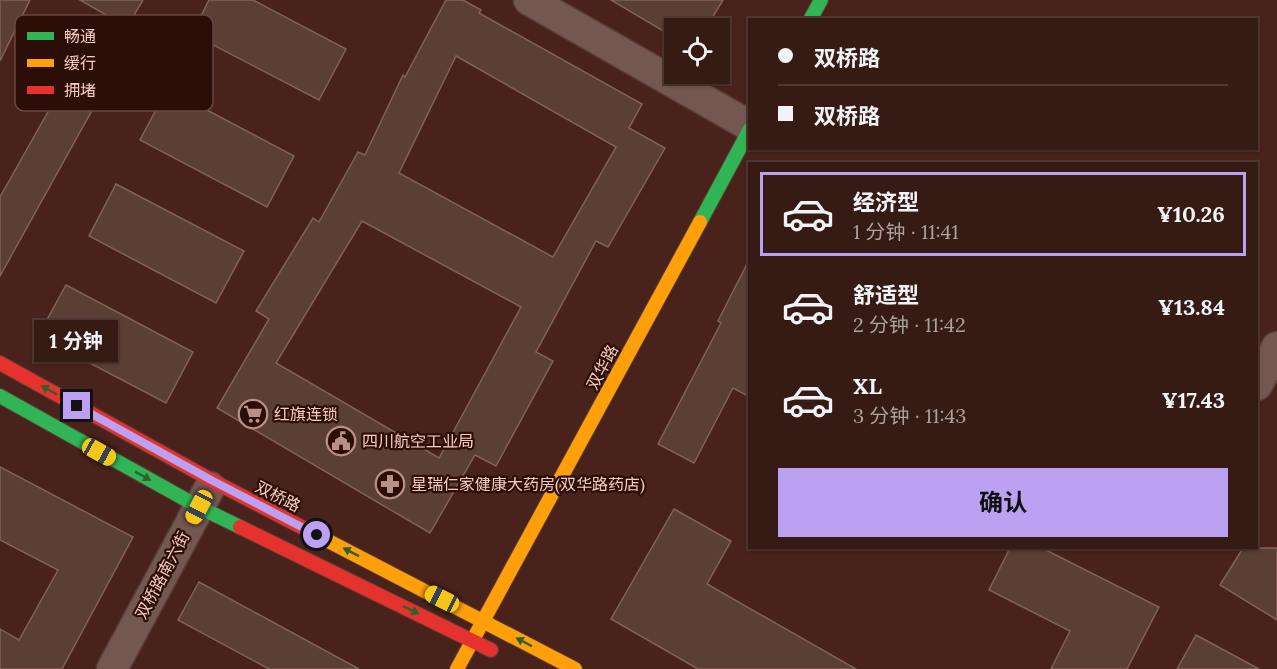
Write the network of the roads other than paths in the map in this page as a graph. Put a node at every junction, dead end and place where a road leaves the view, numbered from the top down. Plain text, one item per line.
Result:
1 (529, 0) edge
2 (821, 0) edge
3 (811, 18) edge
4 (748, 127) edge
5 (748, 132) edge
6 (1277, 347) edge
7 (0, 363) edge
8 (1258, 384) edge
9 (0, 396) edge
10 (213, 481) junction
11 (199, 507) junction
12 (484, 620) junction
13 (473, 640) junction
14 (500, 655) dead end
15 (112, 669) edge
16 (457, 669) edge
17 (575, 669) edge

1 - 4 street
2 - 3 main road
5 - 12 main road, 双华路
6 - 8 street
10 -> 7 main road, 双桥路
9 -> 11 main road
10 - 11 street, 双桥路南六街
12 -> 10 main road, 双桥路
11 -> 13 main road
11 - 15 street, 双桥路南六街
12 - 13 main road, 双华路
17 -> 12 main road, 双桥路
13 - 14 main road
13 - 16 main road, 双华路

